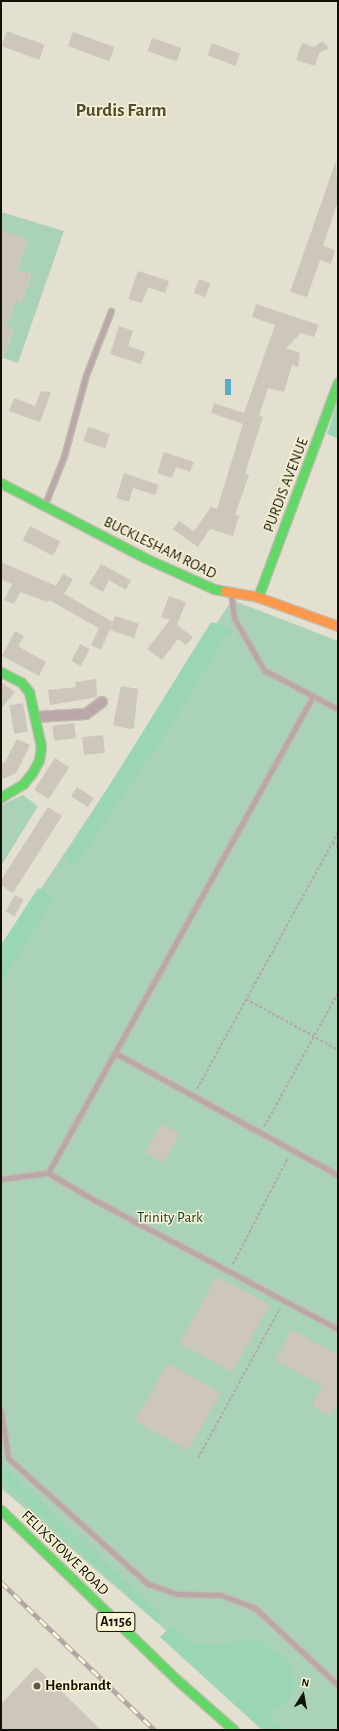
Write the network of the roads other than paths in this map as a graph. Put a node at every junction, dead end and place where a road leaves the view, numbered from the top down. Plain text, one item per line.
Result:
1 (112, 311) dead end
2 (338, 382) edge
3 (1, 483) edge
4 (44, 505) junction
5 (231, 593) junction
6 (258, 598) junction
7 (338, 626) edge
8 (1, 672) edge
9 (313, 696) junction
10 (102, 702) dead end
11 (338, 709) edge
12 (37, 717) junction
13 (1, 797) edge
14 (115, 1053) junction
15 (48, 1173) junction
16 (338, 1174) edge
17 (1, 1178) edge
18 (338, 1329) edge
19 (1, 1411) edge
20 (1, 1510) edge
21 (338, 1684) edge
22 (234, 1730) edge

1 - 4 lane
2 - 6 street, PURDIS AVENUE
3 - 4 street, BUCKLESHAM ROAD
4 - 5 street, BUCKLESHAM ROAD
5 - 6 street, BUCKLESHAM ROAD
5 - 9 lane
6 - 7 street, BUCKLESHAM ROAD
8 - 12 street
9 - 11 lane
9 - 14 lane
10 - 12 street
12 - 13 street
14 - 15 lane
14 - 16 lane
15 - 17 lane
15 - 18 lane
19 - 21 lane
20 - 22 street, FELIXSTOWE ROAD / A1156

